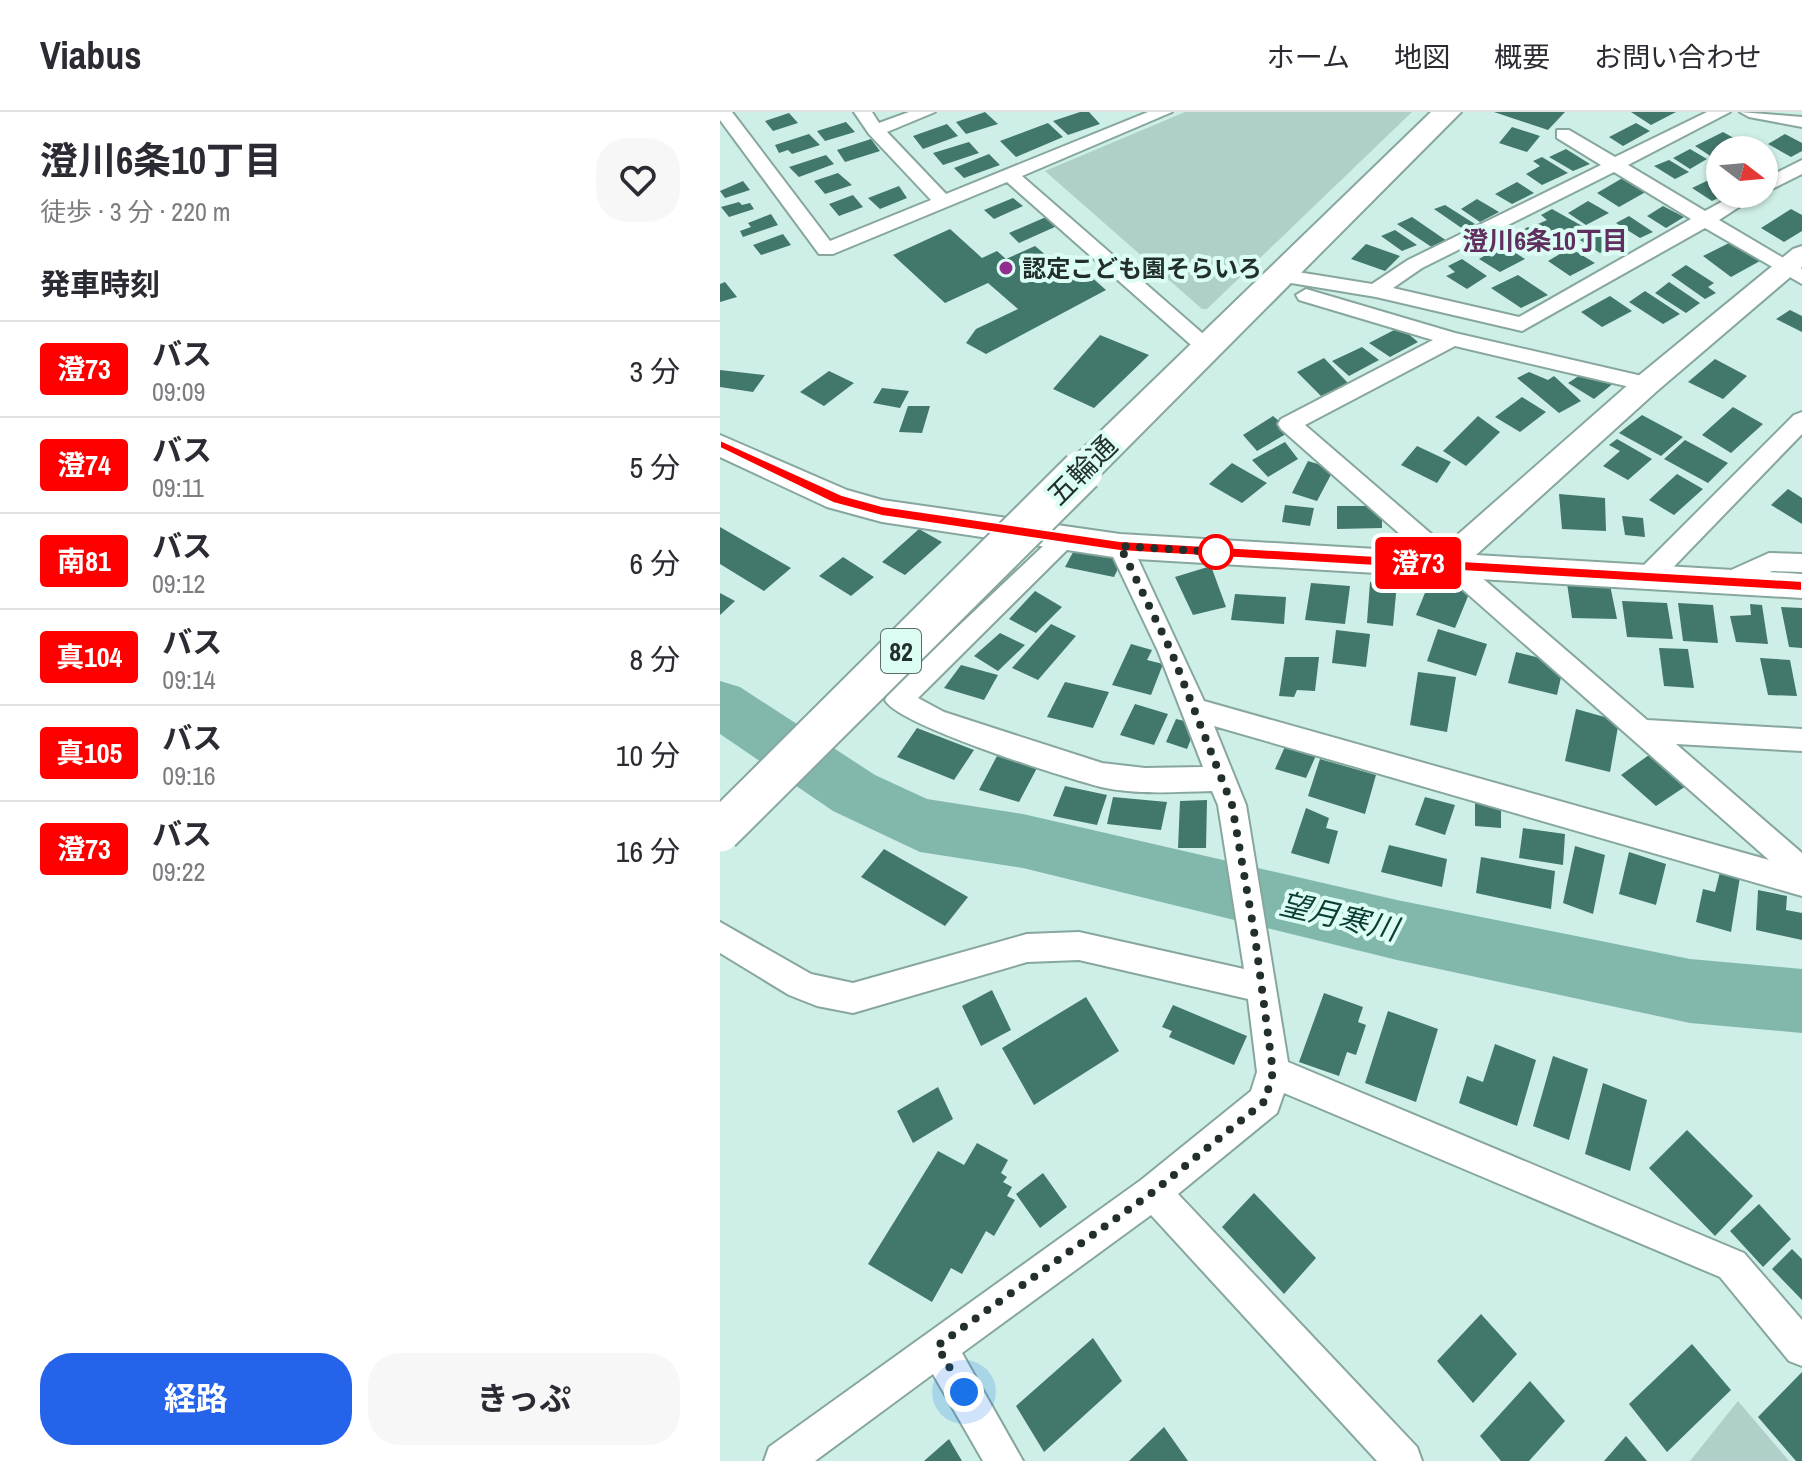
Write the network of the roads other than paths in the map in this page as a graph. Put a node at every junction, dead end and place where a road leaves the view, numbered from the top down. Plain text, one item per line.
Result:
1 (723, 112) edge
2 (863, 112) edge
3 (926, 112) edge
4 (1163, 112) edge
5 (1447, 112) edge
6 (1721, 112) edge
7 (1749, 112) edge
8 (1802, 122) edge
9 (875, 130) junction
10 (1563, 134) dead end
11 (1618, 166) junction
12 (1802, 166) edge
13 (1011, 176) junction
14 (1778, 179) edge
15 (944, 203) junction
16 (1725, 208) edge
17 (1703, 220) junction
18 (1795, 266) edge
19 (1275, 280) junction
20 (1376, 291) junction
21 (1452, 339) junction
22 (1206, 346) junction
23 (1647, 384) junction
24 (1802, 420) edge
25 (720, 445) edge
26 (1068, 537) junction
27 (1120, 546) junction
28 (1802, 563) edge
29 (1453, 565) junction
30 (1648, 577) junction
31 (1729, 582) junction
32 (1802, 586) edge
33 (1194, 709) junction
34 (1644, 731) junction
35 (1802, 740) edge
36 (1222, 779) junction
37 (720, 831) edge
38 (1802, 871) edge
39 (1802, 883) edge
40 (720, 936) edge
41 (1263, 988) junction
42 (1273, 1072) junction
43 (1153, 1192) junction
44 (937, 1346) junction
45 (1802, 1348) edge
46 (783, 1461) edge
47 (1004, 1461) edge
48 (1403, 1461) edge

1 - 15 street
2 - 9 street
3 - 9 street
4 - 13 street
5 - 19 main road, 五輪通 / 82
6 - 11 street
7 - 8 street
9 - 15 street
10 - 11 street
11 - 17 street
11 - 20 street
12 - 14 street
13 - 15 street
13 - 22 street
16 - 17 street
17 - 18 street
17 - 20 street
18 - 23 street
19 - 20 street
19 - 21 street
19 - 22 main road, 五輪通 / 82
21 - 23 street
21 - 29 street
22 - 37 main road, 五輪通 / 82, bridge
23 - 29 street
24 - 30 street
25 - 26 street
26 - 27 street
26 - 36 street
27 - 29 street
27 - 33 street
28 - 31 street
29 - 30 street
29 - 34 street
30 - 31 street
31 - 32 street
33 - 36 street
33 - 39 street
34 - 35 street
34 - 38 street
36 - 41 street
40 - 41 street
41 - 42 street
42 - 43 street
42 - 45 street
43 - 44 street
43 - 48 street
44 - 46 street
44 - 47 street

